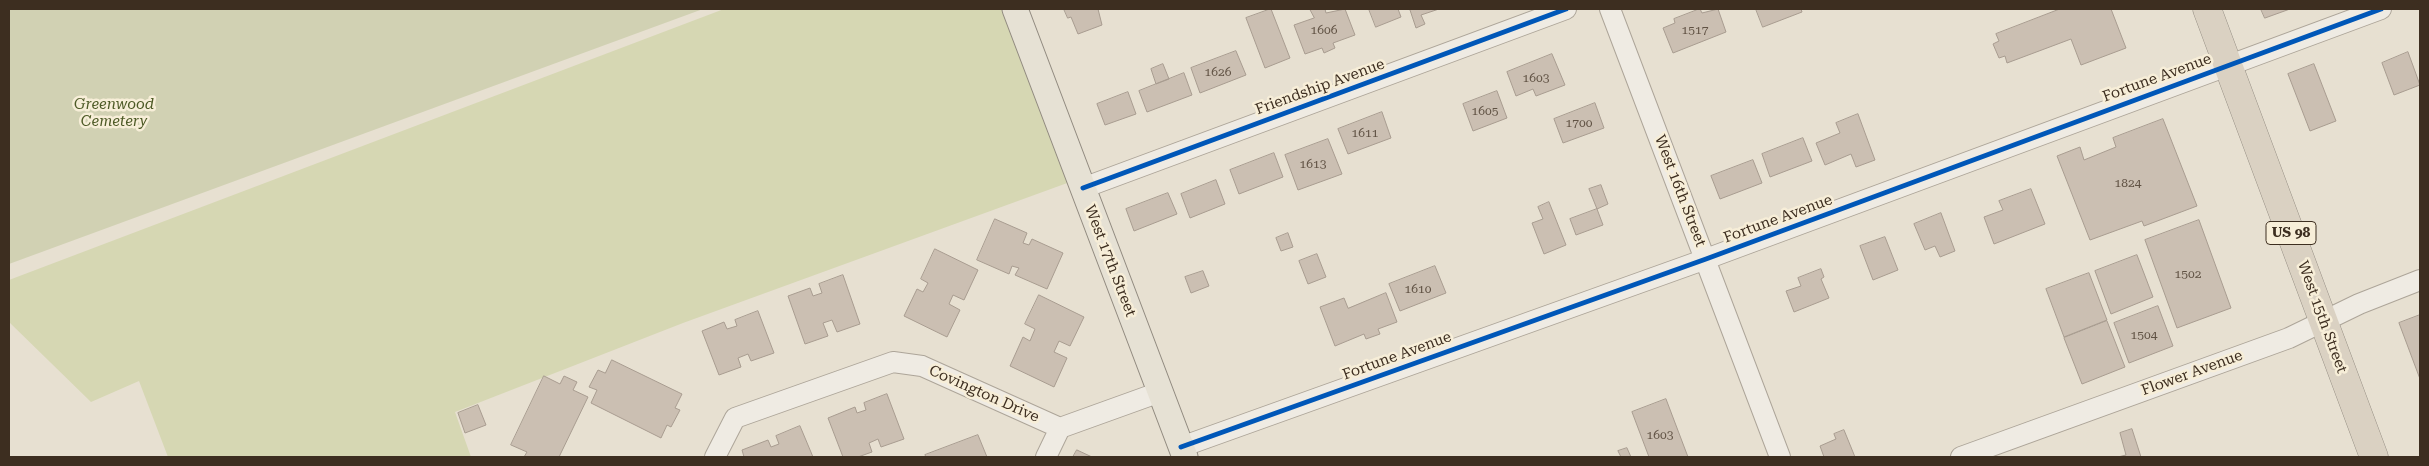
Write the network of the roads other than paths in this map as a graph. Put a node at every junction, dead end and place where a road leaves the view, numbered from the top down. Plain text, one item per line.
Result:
1 (1015, 9) edge
2 (1566, 9) edge
3 (1610, 9) edge
4 (2207, 9) edge
5 (2380, 9) edge
6 (2228, 66) junction
7 (1083, 188) junction
8 (1706, 259) junction
9 (2420, 280) edge
10 (2324, 321) junction
11 (1160, 392) junction
12 (1060, 428) junction
13 (1183, 452) edge
14 (715, 457) edge
15 (1046, 457) edge
16 (1780, 457) edge
17 (1961, 457) edge
18 (2374, 457) edge

1 - 7 main road, West 17th Street
2 - 7 street, Friendship Avenue
3 - 8 street, West 16th Street
4 - 6 highway, West 15th Street / US 98
5 - 6 street, Fortune Avenue
6 - 8 street, Fortune Avenue
6 - 10 highway, West 15th Street / US 98
7 - 11 main road, West 17th Street
8 - 13 street, Fortune Avenue
8 - 16 street, West 16th Street
9 - 10 street, Flower Avenue
10 - 17 street, Flower Avenue
10 - 18 highway, West 15th Street / US 98
11 - 12 street
11 - 13 main road, West 17th Street
12 - 14 street, Covington Drive
12 - 15 street

